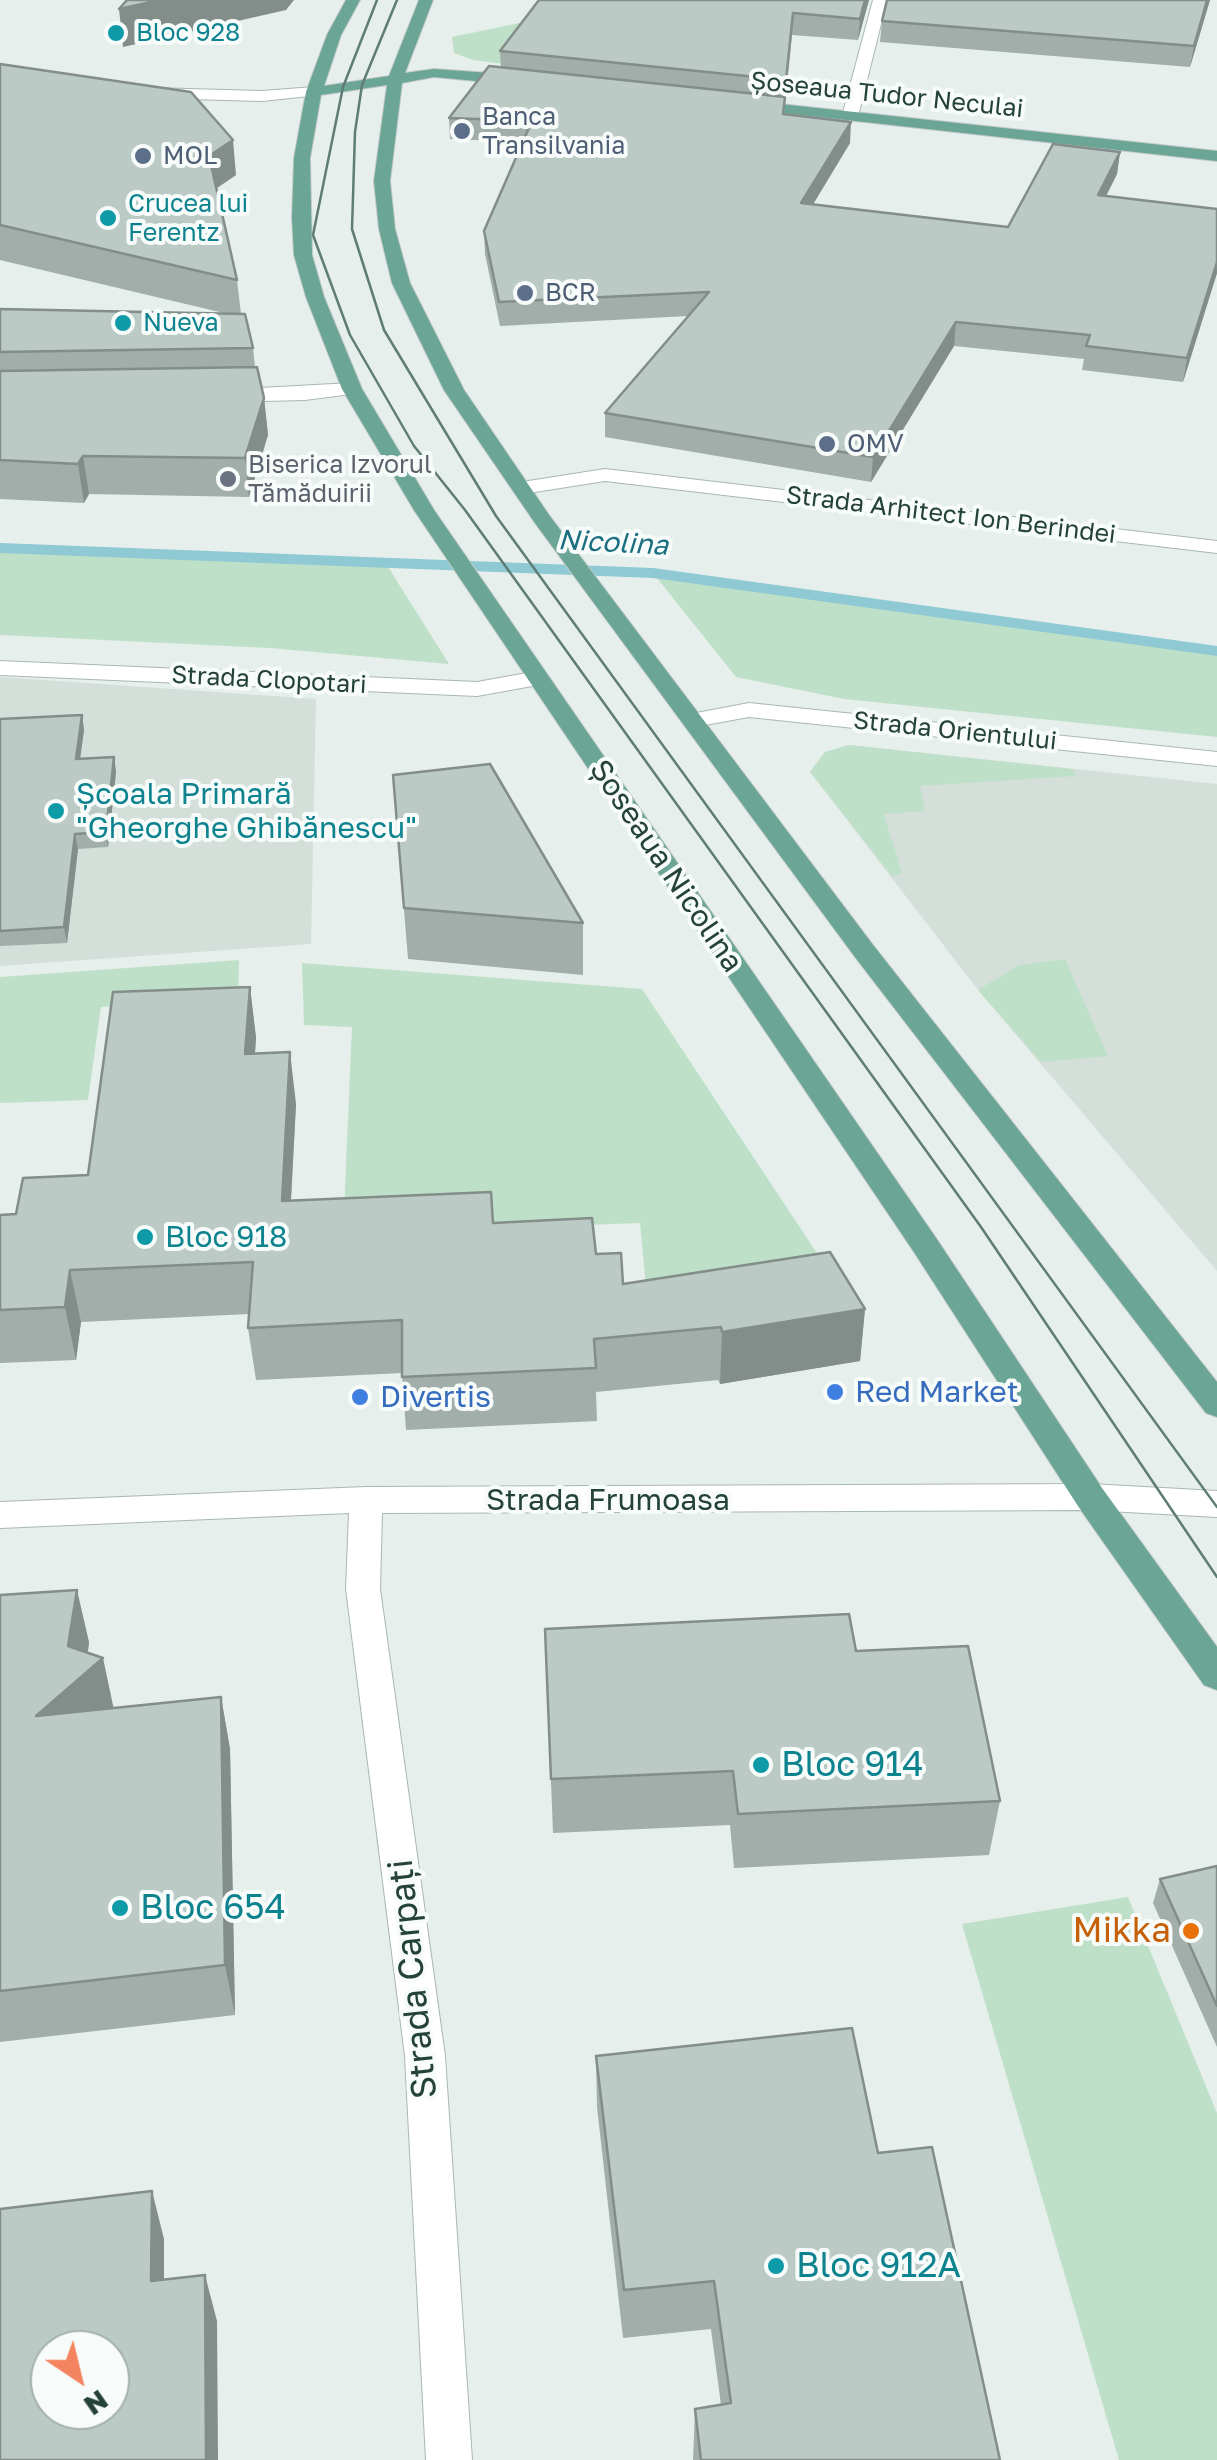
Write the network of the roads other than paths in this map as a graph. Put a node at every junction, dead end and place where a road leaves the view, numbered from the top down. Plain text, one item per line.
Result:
1 (353, 0) edge
2 (426, 0) edge
3 (880, 0) edge
4 (394, 80) junction
5 (536, 82) edge
6 (133, 92) edge
7 (314, 92) junction
8 (720, 102) edge
9 (850, 116) junction
10 (1217, 156) edge
11 (352, 389) junction
12 (210, 396) edge
13 (522, 488) junction
14 (1217, 547) edge
15 (531, 667) junction
16 (0, 668) edge
17 (694, 720) junction
18 (1217, 758) edge
19 (1217, 1406) edge
20 (1090, 1497) junction
21 (366, 1500) junction
22 (1217, 1504) edge
23 (0, 1515) edge
24 (1217, 1675) edge
25 (449, 2460) edge

1 - 7 main road, Șoseaua Nicolina
2 - 4 main road
3 - 9 street
4 - 5 main road
4 - 7 main road
4 - 13 main road
6 - 7 street
7 - 11 main road, Șoseaua Nicolina
8 - 9 main road, Șoseaua Tudor Neculai
9 - 10 main road, Șoseaua Tudor Neculai
11 - 12 street
11 - 15 main road, Șoseaua Nicolina
13 - 14 street, Strada Arhitect Ion Berindei
13 - 17 main road
15 - 16 street, Strada Clopotari
15 - 20 main road, Șoseaua Nicolina
17 - 18 street, Strada Orientului
17 - 19 main road
20 - 21 street, Strada Frumoasa
20 - 22 street, Strada Frumoasa
20 - 24 main road, Șoseaua Nicolina
21 - 23 street, Strada Frumoasa
21 - 25 street, Strada Carpați

